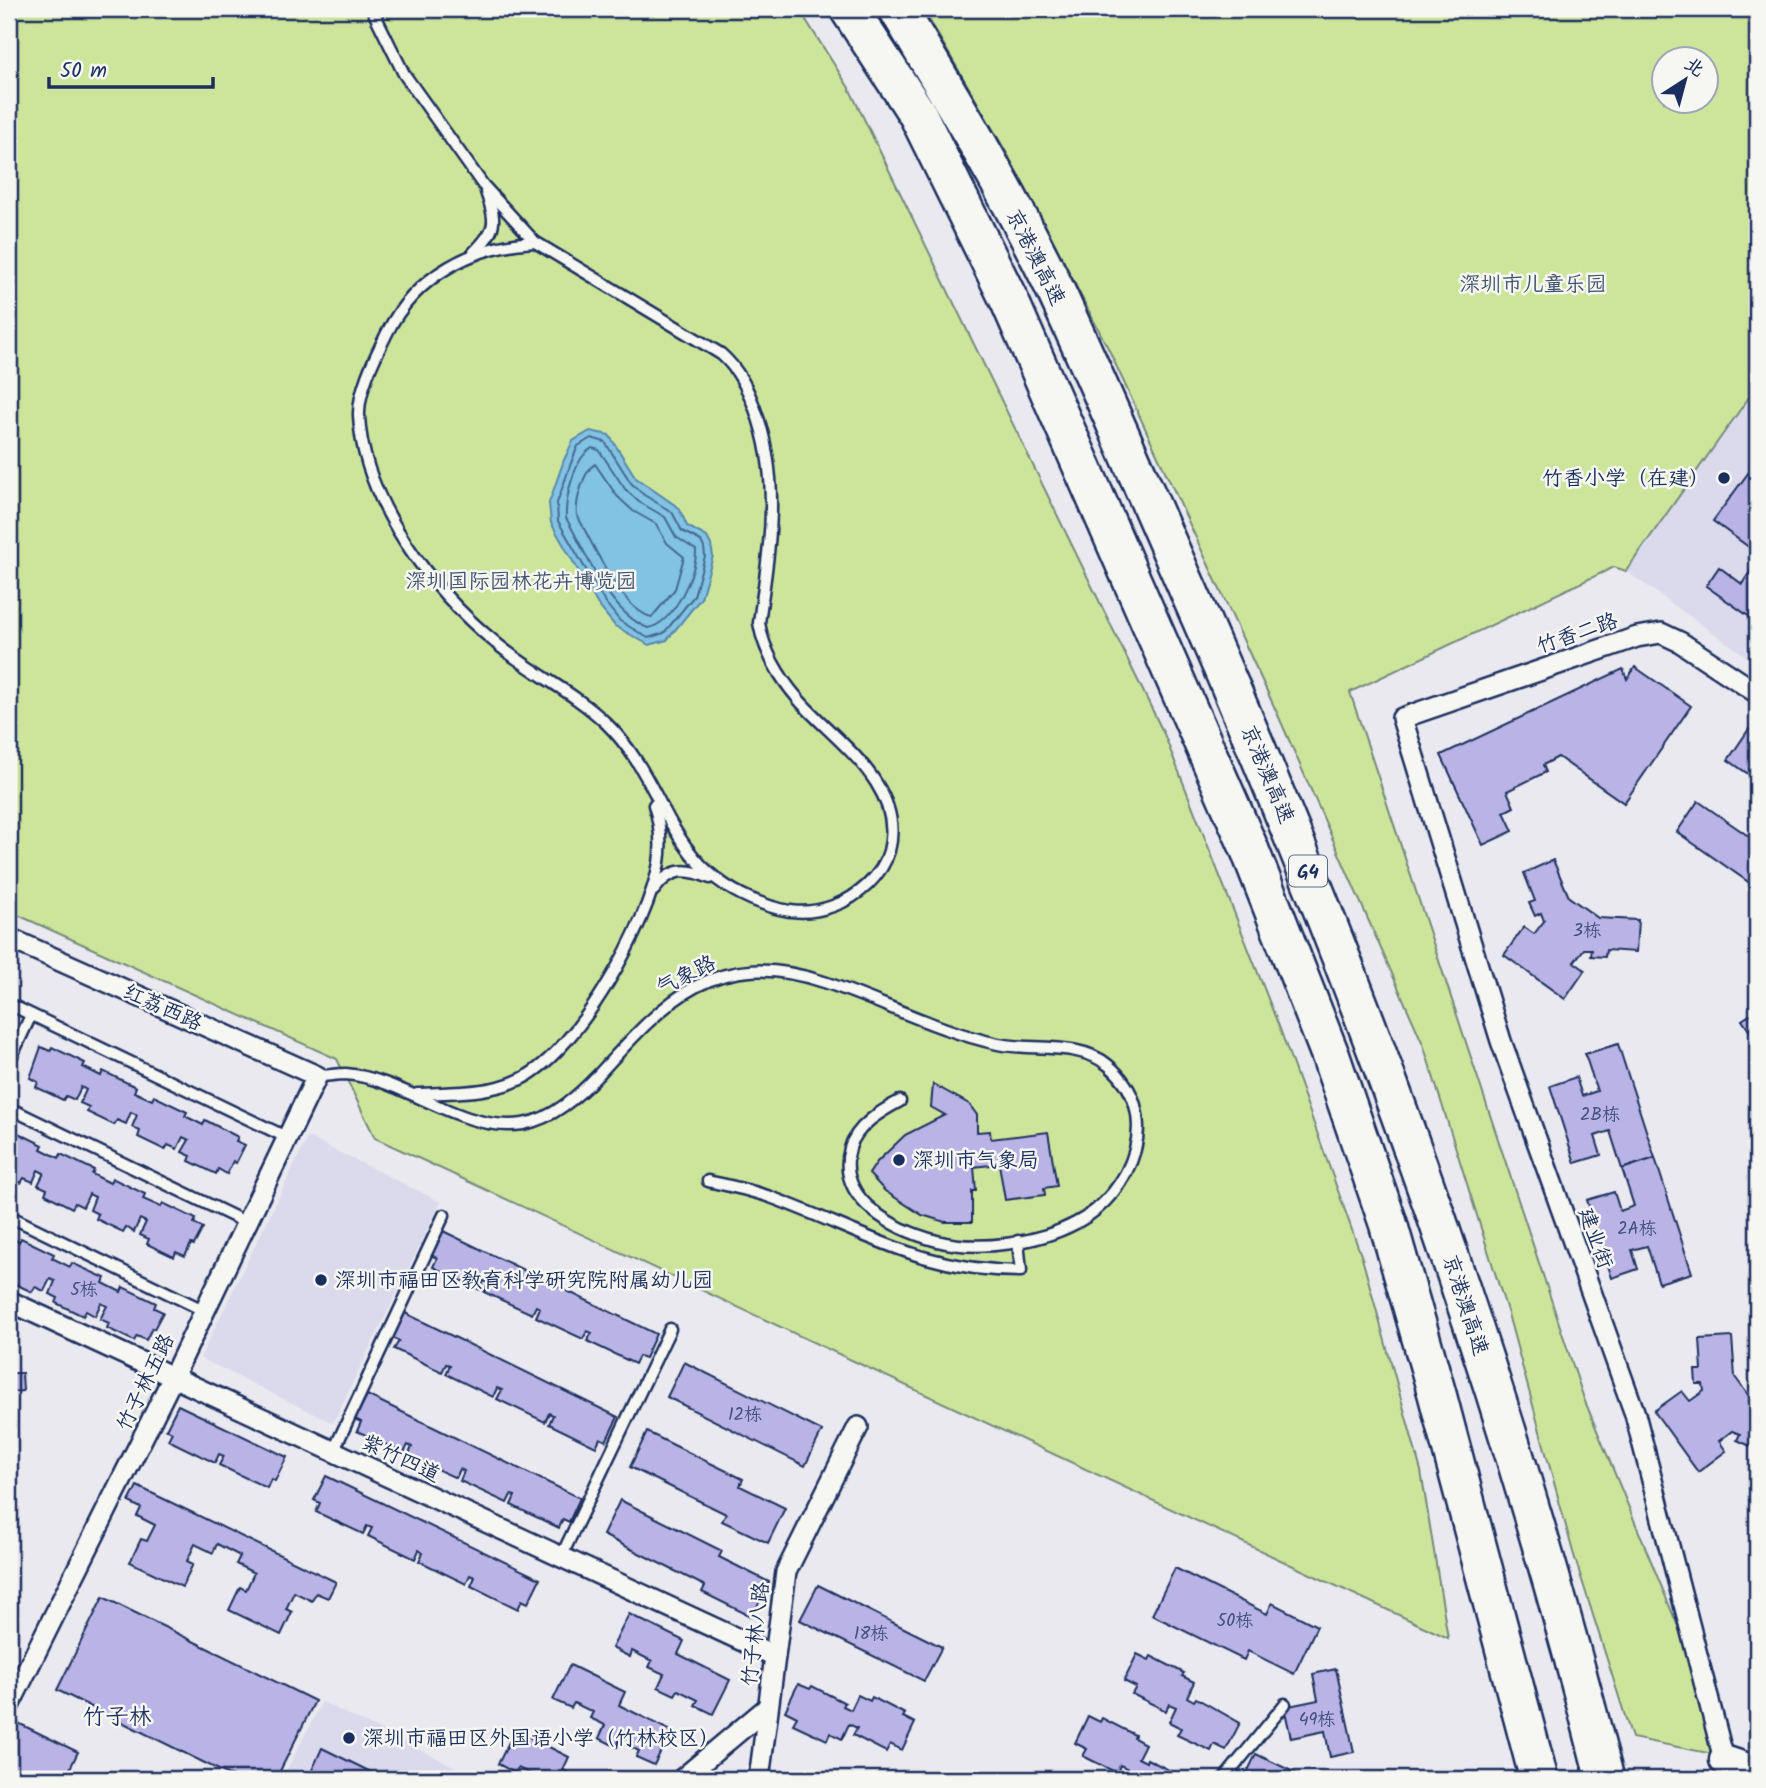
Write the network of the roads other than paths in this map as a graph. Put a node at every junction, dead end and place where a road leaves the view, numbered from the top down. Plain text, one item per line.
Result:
1 (372, 9) edge
2 (849, 9) edge
3 (898, 9) edge
4 (483, 185) junction
5 (535, 242) junction
6 (474, 253) junction
7 (1757, 692) edge
8 (1402, 718) joint
9 (647, 782) junction
10 (727, 886) junction
11 (650, 896) junction
12 (9, 938) edge
13 (9, 1004) edge
14 (32, 1015) junction
15 (9, 1062) edge
16 (317, 1076) junction
17 (411, 1094) junction
18 (900, 1101) dead end
19 (9, 1108) edge
20 (288, 1138) junction
21 (708, 1181) dead end
22 (444, 1215) dead end
23 (9, 1216) edge
24 (247, 1223) junction
25 (1018, 1241) junction
26 (9, 1301) edge
27 (205, 1311) junction
28 (670, 1329) dead end
29 (173, 1377) junction
30 (858, 1427) dead end
31 (333, 1452) junction
32 (561, 1557) junction
33 (775, 1656) junction
34 (1285, 1704) dead end
35 (9, 1706) edge
36 (768, 1707) junction
37 (1726, 1769) edge
38 (1536, 1771) edge
39 (1757, 1771) edge
40 (682, 1779) edge
41 (759, 1779) edge
42 (1224, 1779) edge
43 (1605, 1779) edge

1 - 4 lane
2 - 38 highway, 京港澳高速 / G4
3 - 43 highway, 京港澳高速 / G4
4 - 5 lane
4 - 6 lane
5 - 6 lane
5 - 10 lane
6 - 9 lane
7 - 8 street, 竹香二路
8 - 37 street, 建业街
9 - 10 lane
9 - 11 lane
10 - 11 lane
11 - 17 lane
12 - 16 street, 红荔西路
13 - 14 lane
14 - 15 lane
14 - 20 lane
16 - 17 lane, 气象路
16 - 20 street, 竹子林五路
17 - 25 lane, 气象路
18 - 25 lane
19 - 24 lane
20 - 24 street, 竹子林五路
21 - 25 lane
22 - 31 lane
23 - 27 lane
24 - 27 street, 竹子林五路
26 - 29 street, 紫竹四道
27 - 29 street, 竹子林五路
28 - 32 lane
29 - 31 street, 紫竹四道
29 - 35 street, 竹子林五路
30 - 33 street, 竹子林八路
31 - 32 street, 紫竹四道
32 - 33 street, 紫竹四道
33 - 36 street, 竹子林八路
34 - 42 lane
36 - 40 street
36 - 41 street, 竹子林八路
37 - 39 main road

